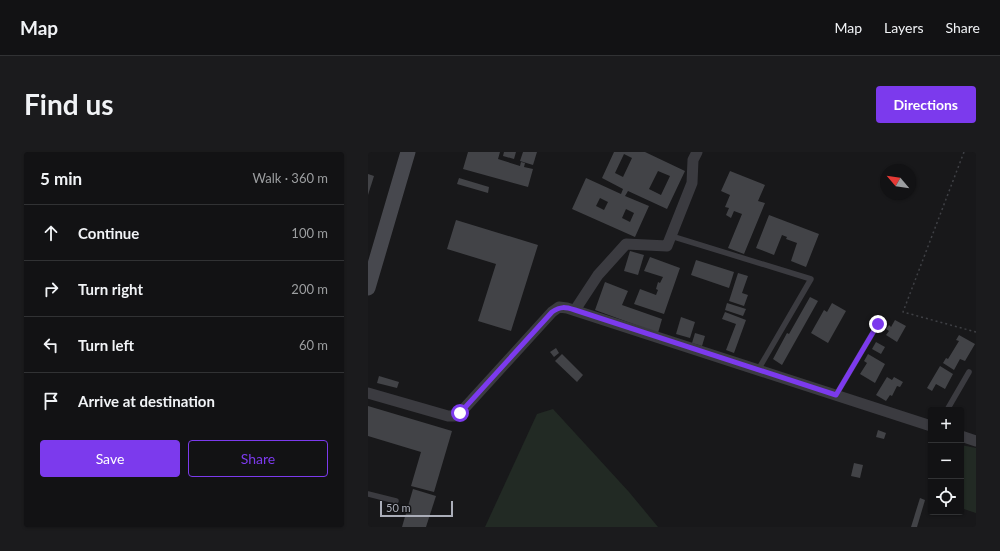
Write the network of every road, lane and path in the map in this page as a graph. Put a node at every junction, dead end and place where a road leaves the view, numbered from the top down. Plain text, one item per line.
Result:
1 (408, 152) edge
2 (696, 152) edge
3 (964, 152) edge
4 (671, 236) junction
5 (368, 288) edge
6 (575, 310) junction
7 (878, 324) dead end
8 (976, 332) edge
9 (758, 370) junction
10 (969, 372) dead end
11 (368, 393) edge
12 (836, 395) junction
13 (949, 407) edge
14 (928, 425) edge
15 (964, 437) edge
16 (976, 441) edge
17 (368, 494) edge
18 (396, 501) dead end

1 - 5 street
2 - 4 street
3 - 8 path
4 - 6 street
4 - 9 lane
6 - 9 street
6 - 11 street
7 - 12 lane
9 - 12 street
10 - 13 lane
12 - 14 street
15 - 16 street
17 - 18 lane

